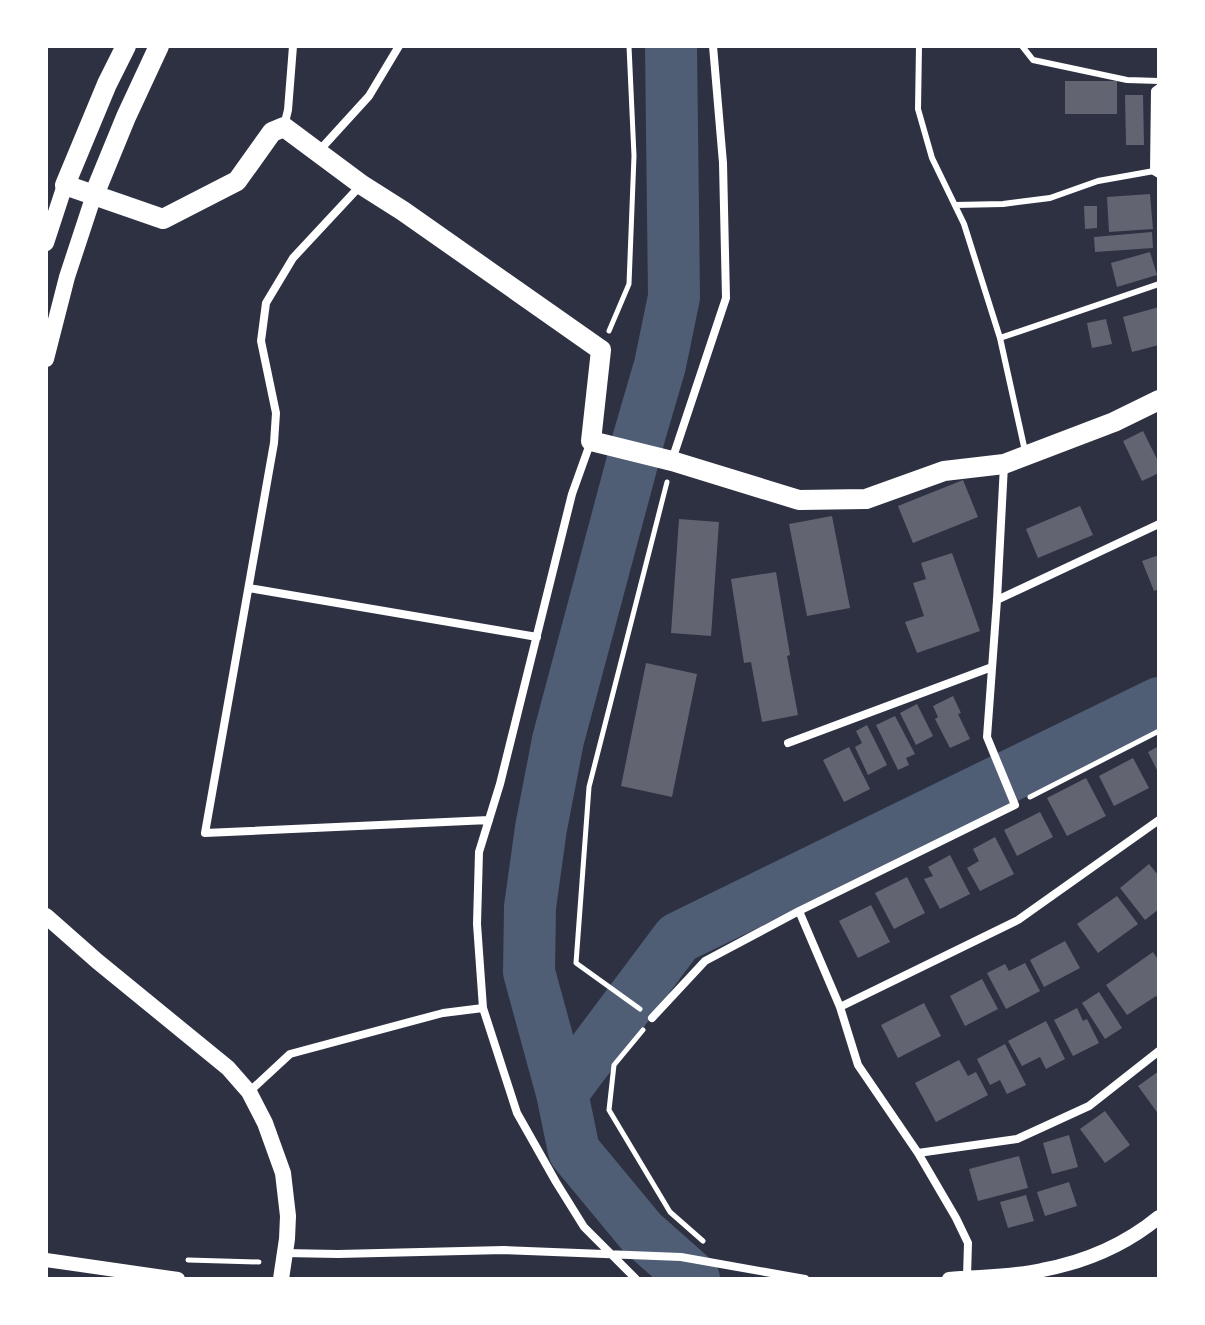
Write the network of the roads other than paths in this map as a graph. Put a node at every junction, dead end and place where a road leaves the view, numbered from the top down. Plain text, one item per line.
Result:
1 (126, 46) edge
2 (159, 46) edge
3 (293, 46) edge
4 (399, 46) edge
5 (713, 46) edge
6 (919, 46) edge
7 (1022, 46) edge
8 (1159, 81) edge
9 (1159, 88) edge
10 (284, 127) junction
11 (317, 152) junction
12 (1157, 172) edge
13 (65, 185) junction
14 (362, 185) junction
15 (94, 195) junction
16 (955, 205) junction
17 (46, 243) edge
18 (1159, 284) edge
19 (1000, 338) junction
20 (46, 359) edge
21 (1159, 400) edge
22 (591, 441) junction
23 (1025, 455) junction
24 (672, 461) junction
25 (1004, 464) junction
26 (1159, 524) edge
27 (249, 588) junction
28 (997, 600) junction
29 (537, 637) junction
30 (992, 667) junction
31 (788, 743) dead end
32 (489, 820) junction
33 (1159, 820) edge
34 (799, 911) junction
35 (46, 916) edge
36 (840, 1007) junction
37 (483, 1008) junction
38 (652, 1018) road end
39 (1159, 1051) edge
40 (249, 1092) junction
41 (918, 1153) junction
42 (1159, 1217) edge
43 (283, 1253) junction
44 (46, 1260) edge
45 (967, 1277) edge
46 (178, 1279) edge
47 (281, 1279) edge
48 (636, 1279) edge
49 (805, 1279) edge
50 (949, 1279) edge

1 - 13 main road
2 - 15 main road
3 - 10 street
4 - 11 street
5 - 24 street
6 - 16 lane
7 - 8 lane
9 - 12 street
10 - 11 main road
10 - 15 main road
11 - 14 main road
12 - 16 lane
13 - 15 main road
13 - 17 main road
14 - 22 main road
14 - 27 street
15 - 20 main road
16 - 19 lane
18 - 19 lane
19 - 23 lane
21 - 23 main road
22 - 24 main road
22 - 29 street
23 - 25 main road
24 - 25 main road
25 - 28 street
26 - 28 street
27 - 29 street
27 - 32 street
28 - 30 street
29 - 32 street
30 - 31 street
30 - 34 street
32 - 37 street
33 - 36 street
34 - 36 street
34 - 38 street
35 - 40 main road
36 - 41 street
37 - 40 street
37 - 48 street
39 - 41 street
40 - 43 main road
41 - 45 street
42 - 45 street
43 - 47 main road
43 - 49 street
44 - 46 street
45 - 50 street

